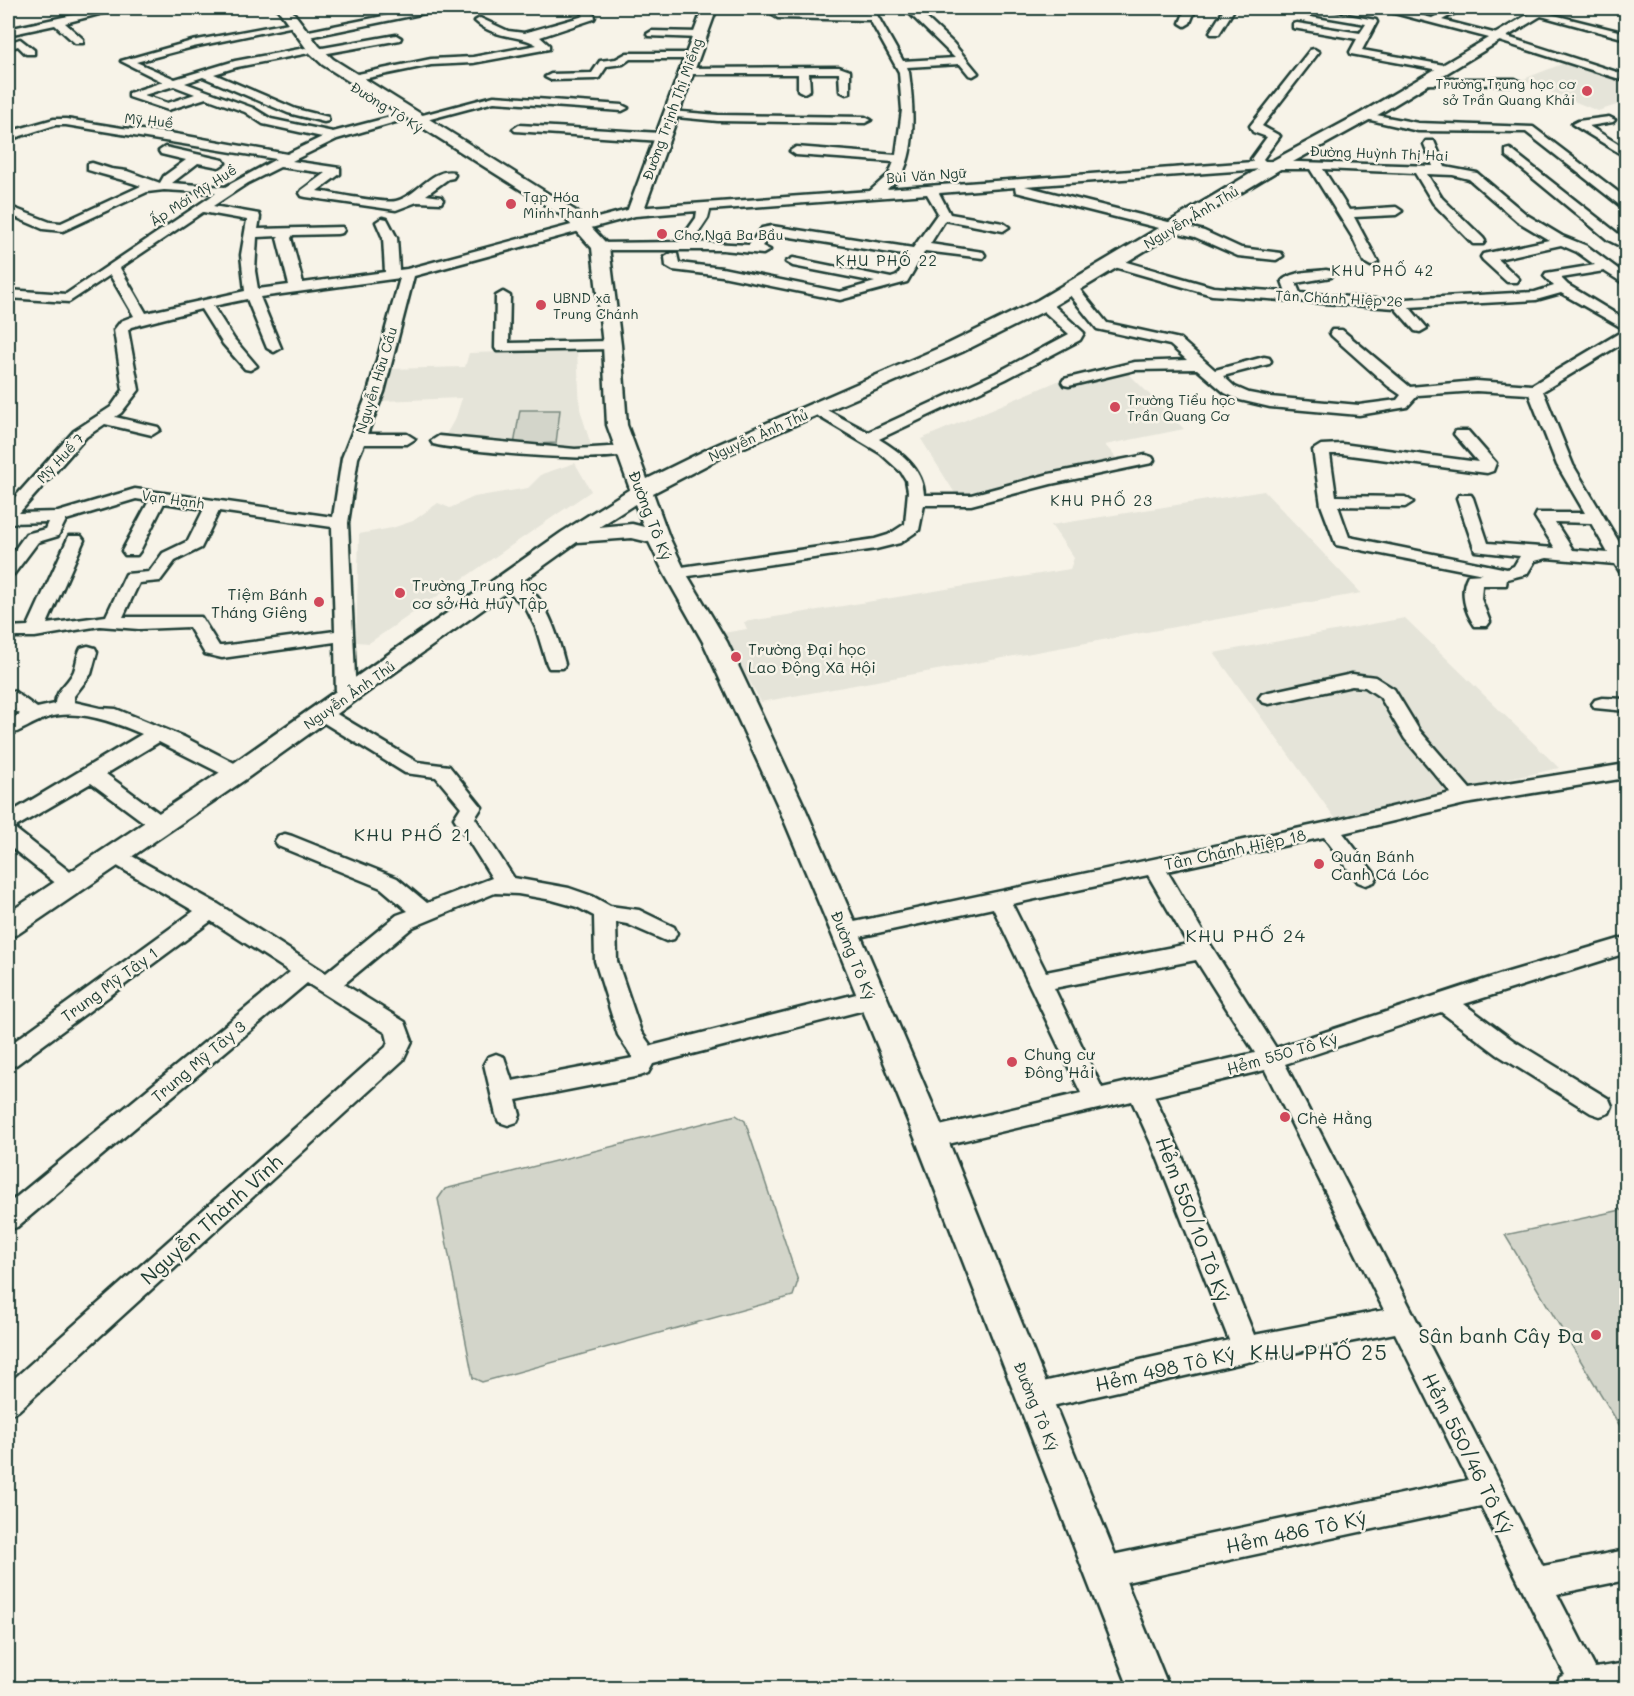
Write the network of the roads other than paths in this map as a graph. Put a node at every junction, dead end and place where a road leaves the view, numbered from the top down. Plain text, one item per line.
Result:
1 (117, 8) edge
2 (273, 8) edge
3 (284, 8) edge
4 (429, 8) edge
5 (710, 8) edge
6 (832, 8) edge
7 (955, 8) edge
8 (1191, 8) edge
9 (1230, 8) edge
10 (1380, 8) edge
11 (1459, 8) edge
12 (590, 9) edge
13 (1398, 9) edge
14 (90, 10) edge
15 (911, 10) edge
16 (1542, 10) edge
17 (870, 11) edge
18 (1312, 12) dead end
19 (778, 15) dead end
20 (57, 21) junction
21 (480, 21) dead end
22 (1433, 21) junction
23 (1185, 23) dead end
24 (1620, 23) dead end
25 (1297, 26) dead end
26 (295, 30) junction
27 (1606, 30) junction
28 (8, 32) edge
29 (1215, 32) dead end
30 (652, 34) dead end
31 (700, 35) junction
32 (532, 36) junction
33 (1626, 36) edge
34 (1363, 37) junction
35 (1497, 37) junction
36 (396, 38) dead end
37 (79, 40) dead end
38 (8, 46) edge
39 (599, 51) dead end
40 (30, 52) dead end
41 (311, 52) junction
42 (1314, 52) dead end
43 (627, 56) junction
44 (963, 61) junction
45 (689, 64) junction
46 (900, 64) junction
47 (1443, 68) junction
48 (804, 71) junction
49 (203, 72) junction
50 (973, 73) dead end
51 (552, 77) dead end
52 (353, 78) junction
53 (1626, 78) edge
54 (172, 82) junction
55 (599, 82) dead end
56 (1423, 82) junction
57 (1515, 82) dead end
58 (804, 90) dead end
59 (846, 91) dead end
60 (206, 94) junction
61 (572, 105) junction
62 (168, 107) junction
63 (622, 108) dead end
64 (154, 112) dead end
65 (670, 114) junction
66 (1366, 116) junction
67 (402, 117) junction
68 (1516, 118) dead end
69 (324, 119) dead end
70 (419, 119) junction
71 (865, 120) dead end
72 (1609, 120) dead end
73 (519, 129) dead end
74 (1529, 129) junction
75 (8, 136) edge
76 (333, 136) junction
77 (661, 137) junction
78 (1430, 144) dead end
79 (165, 151) dead end
80 (796, 151) dead end
81 (1626, 154) edge
82 (1496, 158) dead end
83 (196, 159) junction
84 (901, 159) junction
85 (284, 160) junction
86 (219, 163) dead end
87 (1269, 165) junction
88 (1314, 165) junction
89 (92, 167) dead end
90 (1419, 171) junction
91 (1441, 171) junction
92 (449, 175) dead end
93 (1006, 184) junction
94 (1626, 185) edge
95 (159, 186) junction
96 (1606, 187) junction
97 (931, 190) junction
98 (225, 194) junction
99 (874, 194) junction
100 (414, 198) junction
101 (437, 201) dead end
102 (1626, 204) edge
103 (704, 207) junction
104 (202, 208) junction
105 (8, 211) edge
106 (1396, 211) dead end
107 (635, 212) junction
108 (1345, 214) junction
109 (942, 216) junction
110 (382, 222) dead end
111 (580, 225) junction
112 (1003, 227) dead end
113 (1173, 228) junction
114 (337, 230) dead end
115 (289, 232) junction
116 (250, 233) junction
117 (1478, 241) dead end
118 (1563, 241) junction
119 (684, 245) junction
120 (1626, 246) edge
121 (600, 247) junction
122 (919, 250) junction
123 (1585, 251) junction
124 (978, 255) dead end
125 (1276, 256) dead end
126 (672, 257) dead end
127 (793, 262) dead end
128 (1371, 262) dead end
129 (1116, 263) junction
130 (112, 267) junction
131 (1606, 267) junction
132 (408, 273) junction
133 (392, 274) junction
134 (1326, 274) dead end
135 (1512, 279) dead end
136 (893, 281) junction
137 (1626, 281) edge
138 (297, 288) junction
139 (1563, 288) junction
140 (1071, 289) junction
141 (8, 294) edge
142 (250, 294) junction
143 (503, 296) dead end
144 (1294, 297) junction
145 (1398, 303) junction
146 (205, 304) junction
147 (1044, 304) junction
148 (142, 318) junction
149 (1626, 326) edge
150 (1420, 328) dead end
151 (1337, 333) dead end
152 (1626, 335) edge
153 (612, 345) junction
154 (274, 348) dead end
155 (1264, 362) dead end
156 (250, 366) dead end
157 (1207, 370) junction
158 (1069, 382) dead end
159 (1536, 390) junction
160 (1410, 394) junction
161 (816, 410) junction
162 (102, 419) junction
163 (152, 430) dead end
164 (1462, 434) dead end
165 (868, 438) junction
166 (358, 439) junction
167 (407, 439) dead end
168 (439, 441) dead end
169 (626, 451) junction
170 (1146, 460) dead end
171 (641, 491) junction
172 (159, 497) junction
173 (1465, 498) dead end
174 (915, 500) junction
175 (1329, 501) junction
176 (1405, 502) dead end
177 (214, 505) junction
178 (8, 516) edge
179 (59, 517) junction
180 (1598, 518) junction
181 (340, 523) junction
182 (570, 537) junction
183 (658, 537) junction
184 (75, 540) dead end
185 (131, 551) dead end
186 (1547, 553) junction
187 (1567, 554) junction
188 (1623, 556) edge
189 (8, 570) edge
190 (1521, 570) junction
191 (675, 573) junction
192 (508, 582) junction
193 (112, 622) junction
194 (1482, 622) dead end
195 (34, 631) junction
196 (8, 632) edge
197 (344, 635) junction
198 (88, 652) dead end
199 (556, 664) dead end
200 (8, 696) edge
201 (346, 698) junction
202 (1269, 698) dead end
203 (1602, 704) dead end
204 (1626, 705) edge
205 (64, 710) junction
206 (32, 714) junction
207 (323, 714) junction
208 (8, 729) edge
209 (157, 734) junction
210 (90, 772) junction
211 (1625, 772) edge
212 (237, 773) junction
213 (1465, 797) junction
214 (8, 823) edge
215 (160, 825) junction
216 (1329, 829) junction
217 (8, 834) edge
218 (285, 841) dead end
219 (114, 855) junction
220 (1154, 866) junction
221 (1366, 878) dead end
222 (506, 883) junction
223 (71, 884) junction
224 (999, 899) junction
225 (210, 910) junction
226 (423, 912) junction
227 (605, 913) junction
228 (8, 927) edge
229 (845, 932) junction
230 (666, 933) dead end
231 (1626, 945) edge
232 (1202, 950) junction
233 (306, 971) junction
234 (1040, 982) junction
235 (328, 984) junction
236 (872, 999) junction
237 (1444, 1002) junction
238 (645, 1057) junction
239 (8, 1058) edge
240 (1271, 1059) junction
241 (496, 1064) dead end
242 (1139, 1090) junction
243 (1096, 1100) junction
244 (1600, 1106) dead end
245 (931, 1138) junction
246 (8, 1219) edge
247 (1402, 1320) junction
248 (1247, 1349) junction
249 (1034, 1397) junction
250 (8, 1402) edge
251 (1488, 1490) junction
252 (1626, 1565) edge
253 (1103, 1572) junction
254 (1535, 1582) junction
255 (1626, 1678) edge
256 (1579, 1687) edge
257 (1149, 1689) edge

1 - 14 street
2 - 26 main road, Đường Tô Ký
3 - 26 main road, Đường Tô Ký
4 - 26 street
5 - 31 main road, Đường Trịnh Thị Miếng
6 - 17 street
7 - 15 street
8 - 23 street
9 - 29 street
10 - 13 street
11 - 22 street
12 - 32 street
13 - 22 street
14 - 20 street
15 - 44 street
16 - 27 street
16 - 35 main road, Nguyễn Ảnh Thủ
17 - 19 street
17 - 46 street
18 - 34 street
20 - 28 street
20 - 37 street
21 - 32 street
22 - 35 street
24 - 27 street
25 - 34 street
26 - 41 main road, Đường Tô Ký
26 - 54 street
27 - 33 street
30 - 31 street
31 - 45 main road, Đường Trịnh Thị Miếng
32 - 52 street
34 - 47 street
35 - 47 main road, Nguyễn Ảnh Thủ
35 - 53 street
36 - 41 street
38 - 40 street
39 - 43 street
41 - 49 street
41 - 52 main road, Đường Tô Ký
41 - 67 main road, Đường Tô Ký
42 - 87 street
43 - 45 street
43 - 51 street
44 - 46 street
44 - 50 street
45 - 48 street
45 - 65 main road, Đường Trịnh Thị Miếng
46 - 84 street
47 - 56 main road, Nguyễn Ảnh Thủ
48 - 58 street
48 - 59 street
49 - 54 street
49 - 69 street
52 - 70 main road, Đường Tô Ký
54 - 60 street
54 - 62 street
55 - 61 street
56 - 57 street
56 - 66 main road, Nguyễn Ảnh Thủ
60 - 62 street
60 - 76 street
61 - 63 street
61 - 70 street
62 - 64 street
65 - 71 street
65 - 77 main road, Đường Trịnh Thị Miếng
66 - 74 street
66 - 87 main road, Nguyễn Ảnh Thủ
67 - 76 street, Ấp Mới Mỹ Huề
67 - 111 main road, Đường Tô Ký
68 - 74 street
70 - 111 main road, Đường Tô Ký
72 - 81 street
73 - 77 street
74 - 96 street
75 - 85 street, Mỹ Huề
76 - 85 street, Ấp Mới Mỹ Huề
77 - 107 main road, Đường Trịnh Thị Miếng
78 - 91 street
79 - 83 street
80 - 84 street
82 - 120 street
83 - 86 street
83 - 95 street
84 - 99 street
85 - 98 street, Ấp Mới Mỹ Huề
85 - 100 street, Mỹ Huề
87 - 88 street, Đường Huỳnh Thị Hai
87 - 93 street, Bùi Văn Ngữ
87 - 113 main road, Nguyễn Ảnh Thủ
88 - 90 street, Đường Huỳnh Thị Hai
88 - 108 street
89 - 95 street
90 - 91 street, Đường Huỳnh Thị Hai
90 - 117 street
91 - 118 street, Đường Huỳnh Thị Hai
92 - 100 street
93 - 97 street, Bùi Văn Ngữ
93 - 113 street
94 - 96 street
95 - 98 street
95 - 105 street
96 - 102 street
97 - 99 street, Bùi Văn Ngữ
97 - 109 street
98 - 104 street, Ấp Mới Mỹ Huề
99 - 103 street, Bùi Văn Ngữ
100 - 101 street
103 - 107 street, Bùi Văn Ngữ
103 - 119 street
104 - 116 street
104 - 130 street, Ấp Mới Mỹ Huề
106 - 108 street
107 - 111 street, Bùi Văn Ngữ
108 - 128 street
109 - 112 street
109 - 122 street
110 - 133 street
111 - 121 main road, Đường Tô Ký
111 - 132 street, Bùi Văn Ngữ
113 - 125 street
113 - 129 main road, Nguyễn Ảnh Thủ
114 - 115 street
115 - 116 street
115 - 138 street
116 - 142 street
118 - 123 street, Đường Huỳnh Thị Hai
118 - 135 street
119 - 121 street
119 - 122 street
120 - 123 street
121 - 153 main road, Đường Tô Ký
122 - 124 street
122 - 136 street
123 - 131 street, Đường Huỳnh Thị Hai
126 - 136 street
127 - 136 street
129 - 140 main road, Nguyễn Ảnh Thủ
129 - 144 street, Tân Chánh Hiệp 26
130 - 141 street, Ấp Mới Mỹ Huề
130 - 148 street
131 - 137 street, Đường Huỳnh Thị Hai
131 - 139 street
132 - 133 street, Bùi Văn Ngữ
132 - 166 street, Nguyễn Hữu Cầu
133 - 138 street, Bùi Văn Ngữ
134 - 144 street
138 - 142 street, Bùi Văn Ngữ
139 - 145 street, Tân Chánh Hiệp 26
139 - 149 street
140 - 147 main road, Nguyễn Ảnh Thủ
140 - 157 street
142 - 146 street, Bùi Văn Ngữ
142 - 154 street
143 - 153 street
144 - 145 street, Tân Chánh Hiệp 26
145 - 150 street
146 - 148 street, Bùi Văn Ngữ
146 - 156 street
147 - 161 main road, Nguyễn Ảnh Thủ
147 - 165 street
148 - 162 street, Mỹ Huế 7
151 - 160 street
152 - 159 street
153 - 169 main road, Đường Tô Ký
155 - 157 street
157 - 158 street
157 - 160 street
159 - 160 street
159 - 180 street
161 - 165 street
161 - 171 main road, Nguyễn Ảnh Thủ
162 - 163 street
162 - 178 street, Mỹ Huế 7
164 - 175 street
165 - 174 street
166 - 167 street
166 - 181 street, Nguyễn Hữu Cầu
168 - 169 street
169 - 171 main road, Đường Tô Ký
170 - 174 street
171 - 182 main road, Nguyễn Ảnh Thủ
171 - 183 main road, Đường Tô Ký
172 - 177 street, Vạn Hạnh
172 - 179 street, Vạn Hạnh
172 - 185 street
173 - 186 street
174 - 191 street
175 - 176 street
175 - 190 street
177 - 181 street, Vạn Hạnh
177 - 193 street
178 - 179 street, Vạn Hạnh
179 - 189 street
180 - 187 street
180 - 188 street
181 - 197 street, Nguyễn Hữu Cầu
182 - 183 main road
182 - 192 main road, Nguyễn Ảnh Thủ
183 - 191 main road, Đường Tô Ký
184 - 195 street
186 - 187 street
186 - 190 street
187 - 188 street
190 - 194 street
191 - 229 main road, Đường Tô Ký
192 - 199 street
192 - 201 main road, Nguyễn Ảnh Thủ
193 - 195 street
193 - 197 street
195 - 196 street
197 - 201 street, Nguyễn Hữu Cầu
198 - 205 street
200 - 206 street
201 - 207 main road, Nguyễn Ảnh Thủ
202 - 213 street
203 - 204 street
205 - 206 street
205 - 209 street
206 - 208 street
207 - 212 main road, Nguyễn Ảnh Thủ
207 - 222 street
209 - 210 street
209 - 212 street
210 - 214 street
210 - 215 street
211 - 213 street, Tân Chánh Hiệp 18
212 - 215 main road, Nguyễn Ảnh Thủ
213 - 216 street, Tân Chánh Hiệp 18
215 - 219 main road, Nguyễn Ảnh Thủ
216 - 220 street, Tân Chánh Hiệp 18
216 - 221 street
217 - 223 street
218 - 226 street
219 - 223 main road, Nguyễn Ảnh Thủ
219 - 225 street
220 - 224 street, Tân Chánh Hiệp 18
220 - 232 street, Hẻm 550/46 Tô Ký
222 - 226 street
222 - 227 street
223 - 228 main road, Nguyễn Ảnh Thủ
224 - 229 street, Tân Chánh Hiệp 18
224 - 234 street
225 - 233 street
225 - 239 street, Trung Mỹ Tây 1
226 - 235 street
227 - 230 street
227 - 238 street
229 - 236 main road, Đường Tô Ký
231 - 237 street, Hẻm 550 Tô Ký
232 - 234 street
232 - 240 street, Hẻm 550/46 Tô Ký
233 - 235 street
233 - 246 street, Trung Mỹ Tây 3
234 - 243 street
235 - 250 street, Nguyễn Thành Vĩnh
236 - 238 street
236 - 245 main road, Đường Tô Ký
237 - 240 street, Hẻm 550 Tô Ký
237 - 244 street
238 - 241 street
240 - 242 street, Hẻm 550 Tô Ký
240 - 247 street, Hẻm 550/46 Tô Ký
242 - 243 street, Hẻm 550 Tô Ký
242 - 248 street, Hẻm 550/10 Tô Ký
243 - 245 street, Hẻm 550 Tô Ký
245 - 249 main road, Đường Tô Ký
247 - 248 street, Hẻm 498 Tô Ký
247 - 251 street, Hẻm 550/46 Tô Ký
248 - 249 street, Hẻm 498 Tô Ký
249 - 253 main road, Đường Tô Ký
251 - 253 street, Hẻm 486 Tô Ký
251 - 254 street, Hẻm 550/46 Tô Ký
252 - 254 street
253 - 257 main road, Đường Tô Ký
254 - 256 street, Hẻm 550/46 Tô Ký
255 - 256 street

